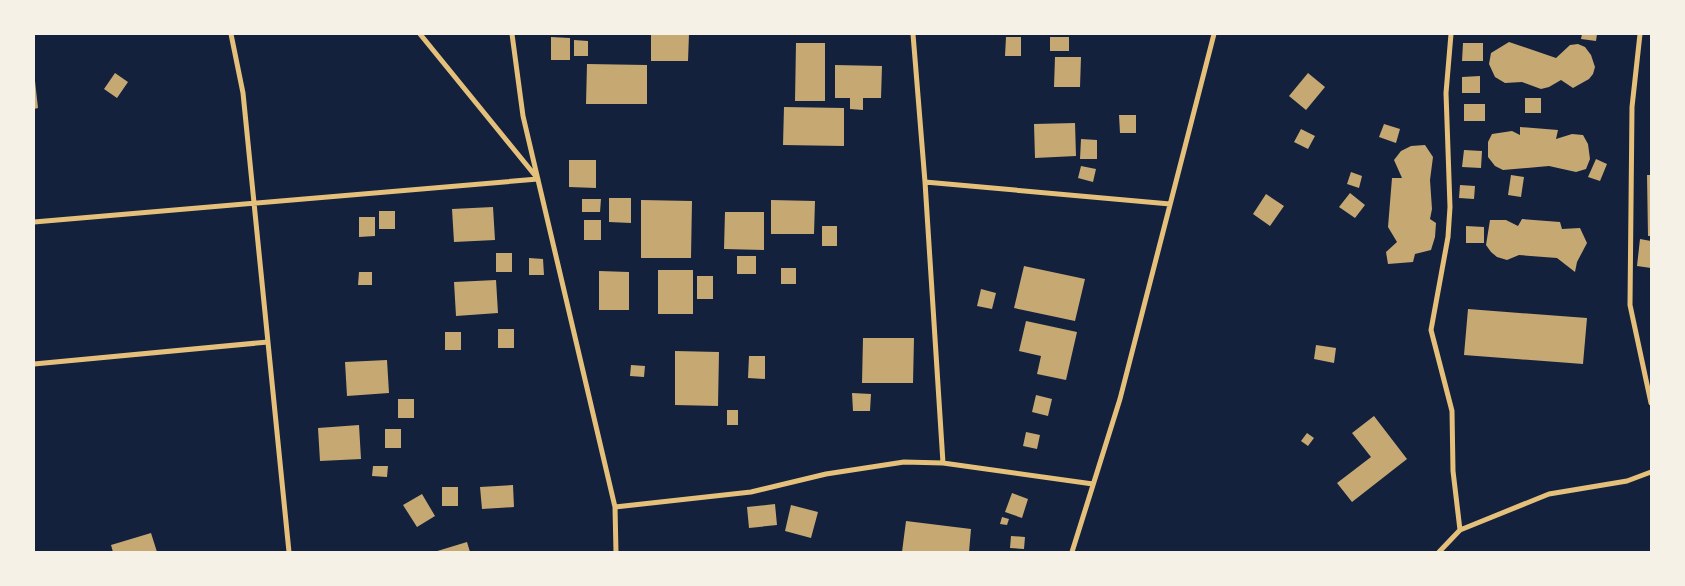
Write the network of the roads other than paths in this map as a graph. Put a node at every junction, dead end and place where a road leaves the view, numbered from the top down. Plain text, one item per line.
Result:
1 (232, 34) edge
2 (420, 34) edge
3 (512, 34) edge
4 (913, 34) edge
5 (1214, 34) edge
6 (1451, 34) edge
7 (1640, 34) edge
8 (538, 180) junction
9 (925, 182) junction
10 (254, 204) junction
11 (1170, 204) junction
12 (34, 222) edge
13 (268, 342) junction
14 (34, 364) edge
15 (1651, 404) edge
16 (943, 463) junction
17 (1651, 472) edge
18 (1093, 484) junction
19 (615, 507) junction
20 (1460, 530) junction
21 (289, 552) edge
22 (616, 552) edge
23 (1072, 552) edge
24 (1439, 552) edge

1 - 10 street
2 - 8 street
3 - 8 street
4 - 9 street
5 - 11 street
6 - 20 street
7 - 15 street
8 - 10 street
8 - 19 street
9 - 11 street
9 - 16 street
10 - 12 street
10 - 13 street
11 - 18 street
13 - 14 street
13 - 21 street
16 - 18 street
16 - 19 street
17 - 20 street
18 - 23 street
19 - 22 street
20 - 24 street

